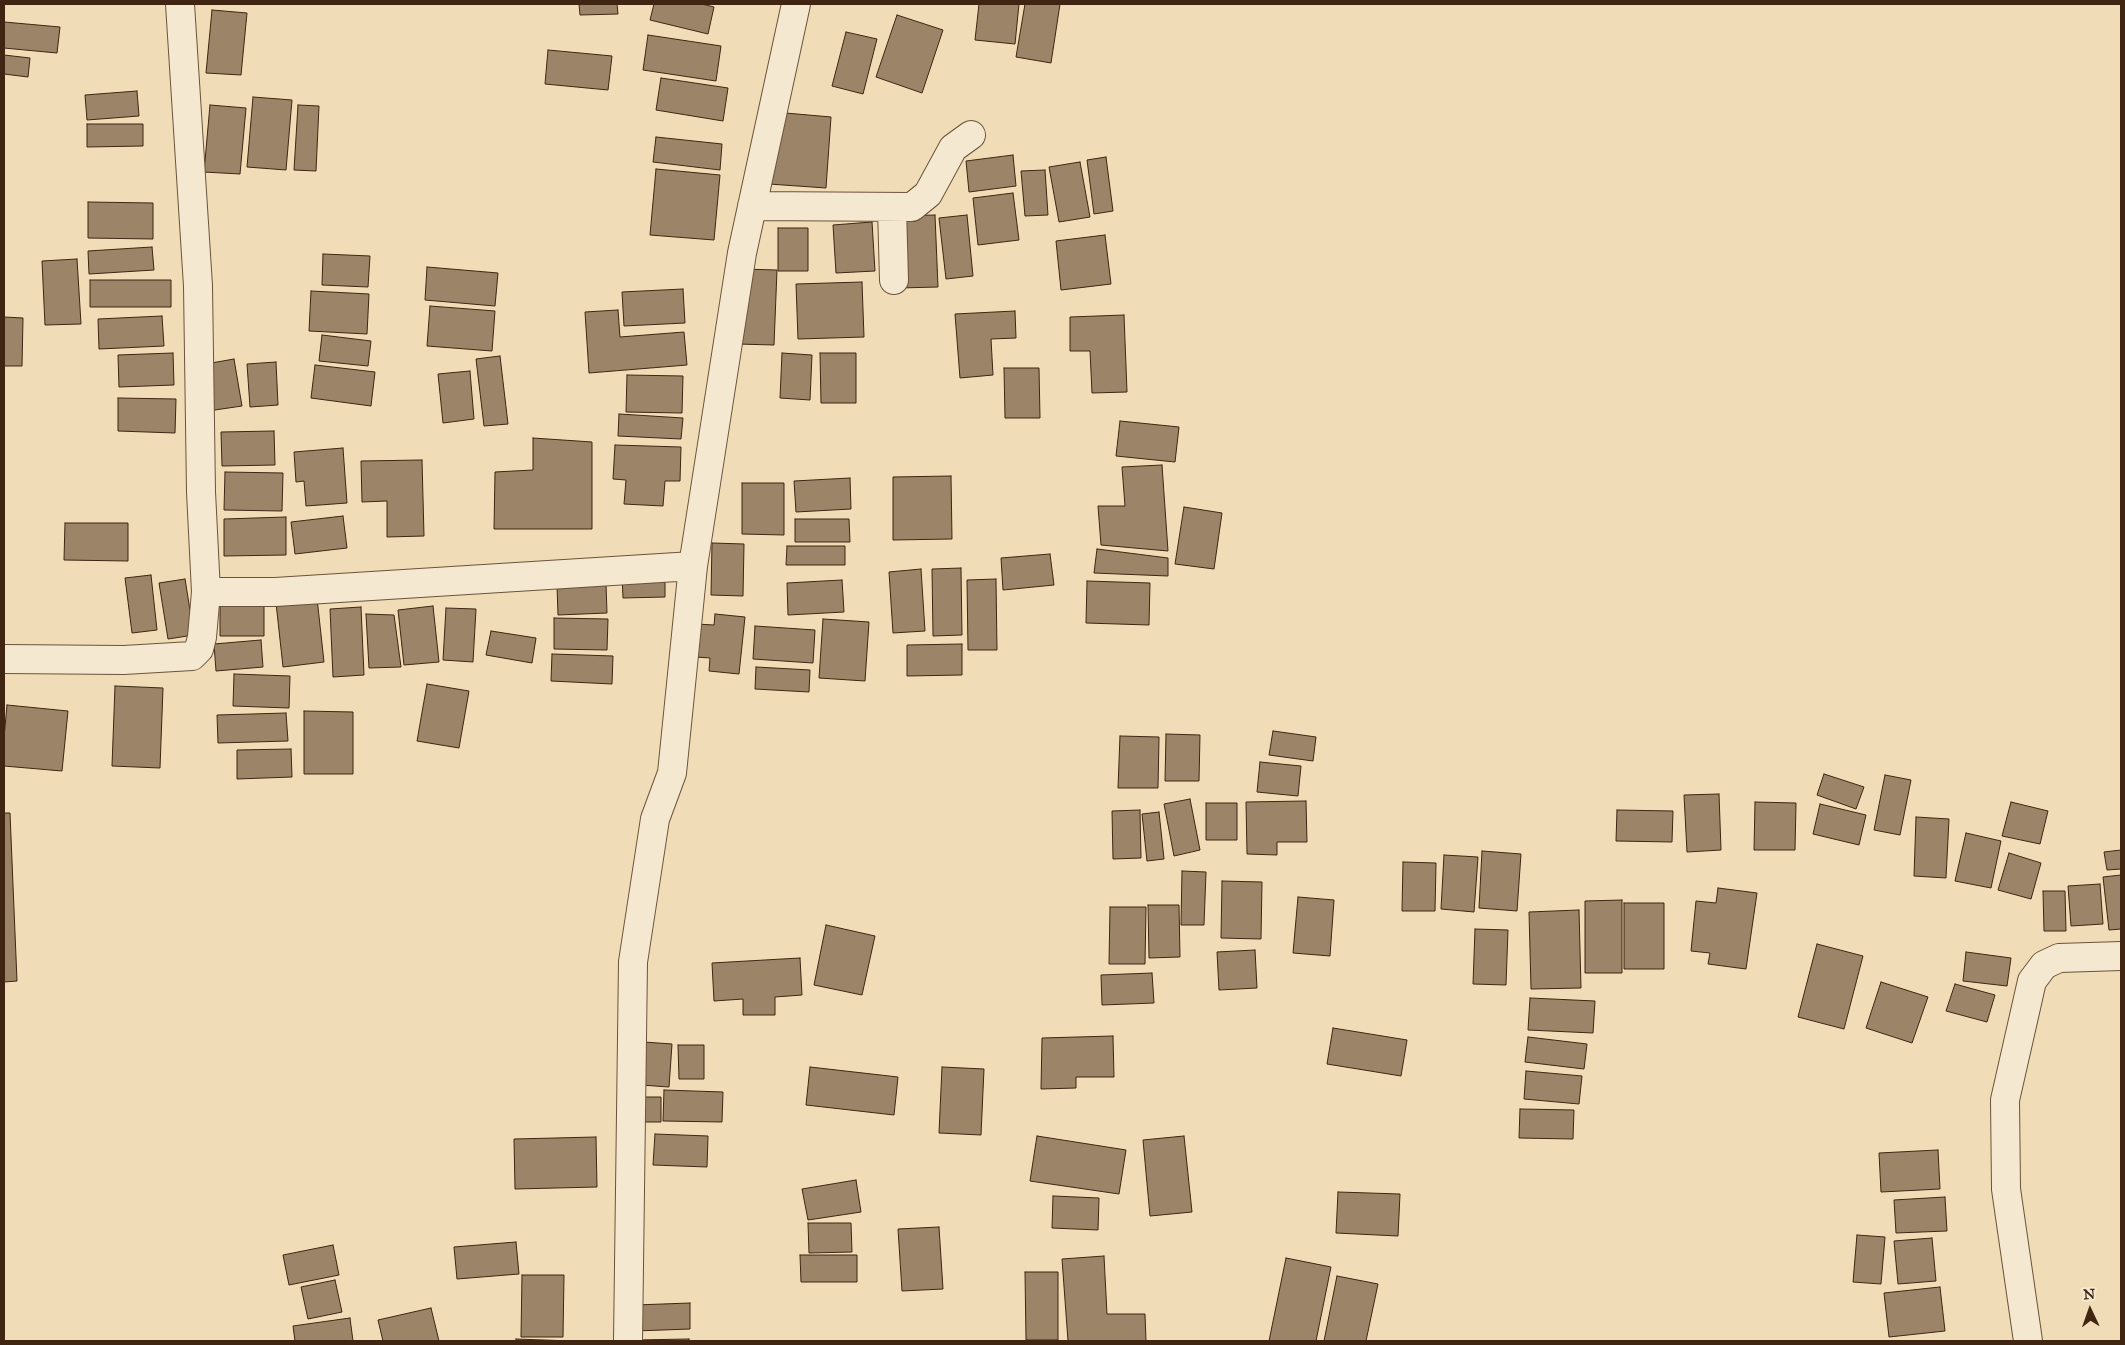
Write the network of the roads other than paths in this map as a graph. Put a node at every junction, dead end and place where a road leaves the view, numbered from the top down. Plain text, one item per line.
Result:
1 (180, 4) edge
2 (796, 4) edge
3 (971, 135) dead end
4 (752, 206) junction
5 (892, 208) junction
6 (894, 280) dead end
7 (693, 566) junction
8 (206, 592) junction
9 (4, 659) edge
10 (2121, 956) edge
11 (628, 1341) edge
12 (2028, 1341) edge

1 - 8 street
2 - 4 street
3 - 5 street
4 - 5 street
4 - 7 street
5 - 6 street
7 - 8 street
7 - 11 street
8 - 9 street
10 - 12 street

